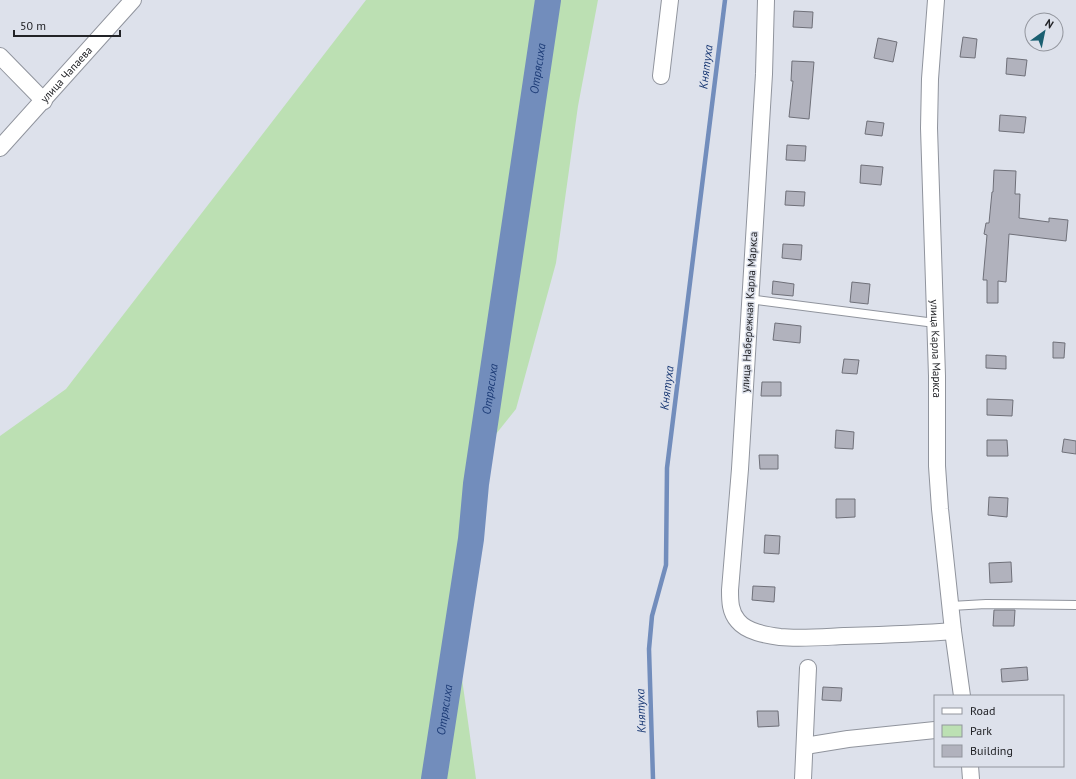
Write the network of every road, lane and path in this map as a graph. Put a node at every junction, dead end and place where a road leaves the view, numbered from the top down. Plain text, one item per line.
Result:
1 (133, 0) edge
2 (670, 0) edge
3 (766, 0) edge
4 (936, 0) edge
5 (0, 56) edge
6 (661, 76) dead end
7 (44, 101) junction
8 (0, 148) edge
9 (749, 299) junction
10 (935, 323) junction
11 (1076, 605) edge
12 (951, 606) junction
13 (953, 631) junction
14 (808, 668) dead end
15 (962, 695) edge
16 (934, 730) edge
17 (805, 746) junction
18 (970, 767) edge
19 (803, 779) edge
20 (971, 779) edge

1 - 7 street, улица Чапаева
2 - 6 street
3 - 9 street, улица Набережная Карла Маркса
4 - 10 street, улица Карла Маркса
5 - 7 street
7 - 8 street, улица Чапаева
9 - 10 lane
9 - 13 street, улица Набережная Карла Маркса
10 - 12 street, улица Карла Маркса
11 - 12 lane
12 - 13 street, улица Карла Маркса
13 - 15 street, улица Карла Маркса
14 - 17 street
16 - 17 street
17 - 19 street
18 - 20 street

